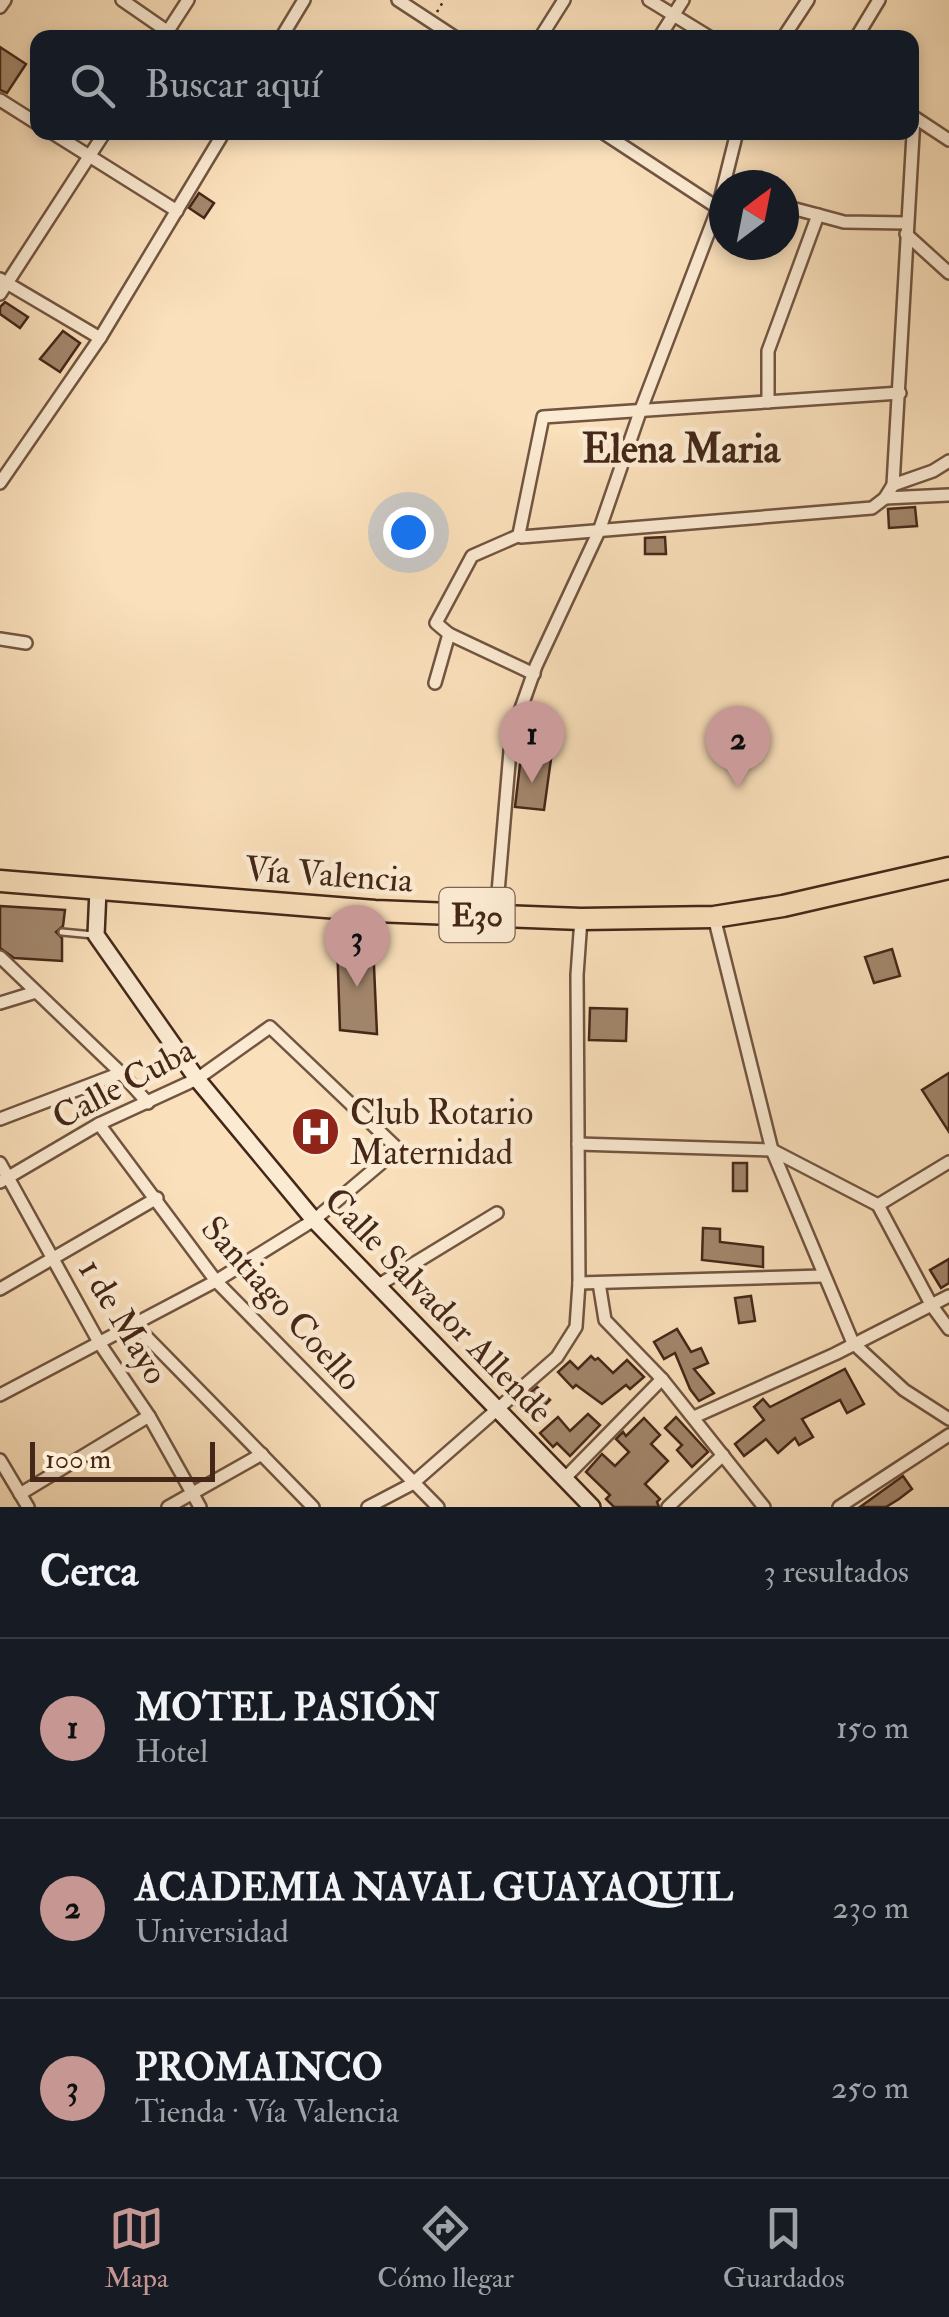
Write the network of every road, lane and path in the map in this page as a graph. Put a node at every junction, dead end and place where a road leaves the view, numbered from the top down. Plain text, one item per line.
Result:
1 (4, 0) edge
2 (122, 0) edge
3 (188, 0) edge
4 (304, 0) edge
5 (398, 0) edge
6 (564, 0) edge
7 (649, 0) edge
8 (683, 0) edge
9 (808, 0) edge
10 (879, 0) edge
11 (0, 7) edge
12 (673, 14) junction
13 (162, 30) edge
14 (173, 30) edge
15 (287, 30) edge
16 (444, 30) edge
17 (545, 30) edge
18 (664, 30) edge
19 (699, 30) edge
20 (789, 30) edge
21 (861, 30) edge
22 (0, 100) edge
23 (30, 119) edge
24 (919, 121) edge
25 (63, 140) edge
26 (100, 140) edge
27 (219, 140) edge
28 (613, 140) edge
29 (736, 140) edge
30 (912, 140) edge
31 (949, 140) edge
32 (90, 158) junction
33 (728, 170) edge
34 (709, 202) edge
35 (799, 210) edge
36 (177, 211) junction
37 (818, 215) junction
38 (906, 229) junction
39 (709, 232) edge
40 (949, 273) edge
41 (2, 286) edge
42 (100, 338) junction
43 (900, 393) junction
44 (768, 402) junction
45 (640, 412) junction
46 (6, 460) edge
47 (949, 461) edge
48 (0, 483) edge
49 (893, 485) junction
50 (949, 495) edge
51 (922, 496) junction
52 (885, 498) junction
53 (599, 532) junction
54 (520, 536) junction
55 (449, 634) junction
56 (0, 639) edge
57 (26, 643) dead end
58 (534, 674) junction
59 (436, 683) dead end
60 (949, 868) edge
61 (0, 881) edge
62 (98, 890) junction
63 (496, 916) junction
64 (714, 918) junction
65 (581, 919) junction
66 (62, 932) dead end
67 (96, 935) junction
68 (0, 957) edge
69 (36, 992) junction
70 (0, 1003) edge
71 (120, 1073) junction
72 (197, 1079) junction
73 (148, 1103) junction
74 (0, 1119) edge
75 (99, 1124) junction
76 (578, 1144) junction
77 (772, 1150) junction
78 (949, 1162) edge
79 (0, 1163) edge
80 (4, 1180) edge
81 (157, 1198) junction
82 (878, 1205) junction
83 (498, 1213) dead end
84 (314, 1220) junction
85 (54, 1257) junction
86 (822, 1276) junction
87 (216, 1281) junction
88 (579, 1283) junction
89 (599, 1283) junction
90 (377, 1286) junction
91 (0, 1289) edge
92 (949, 1296) edge
93 (932, 1306) junction
94 (134, 1324) junction
95 (949, 1329) edge
96 (853, 1343) junction
97 (100, 1344) junction
98 (662, 1378) junction
99 (0, 1396) edge
100 (498, 1411) junction
101 (149, 1416) junction
102 (694, 1417) junction
103 (949, 1419) edge
104 (949, 1434) edge
105 (262, 1454) junction
106 (722, 1455) junction
107 (0, 1460) edge
108 (564, 1479) junction
109 (412, 1484) junction
110 (20, 1494) junction
111 (192, 1494) junction
112 (28, 1507) edge
113 (168, 1507) edge
114 (200, 1507) edge
115 (313, 1507) edge
116 (368, 1507) edge
117 (438, 1507) edge
118 (592, 1507) edge
119 (668, 1507) edge
120 (764, 1507) edge
121 (839, 1507) edge

1 - 11 street
2 - 13 street
3 - 14 street
4 - 15 street
5 - 16 street
6 - 17 street
7 - 12 street
8 - 12 street
9 - 20 street
10 - 21 street
12 - 18 street
12 - 19 street
22 - 23 street
24 - 31 street
25 - 32 street
26 - 32 street
27 - 36 street
28 - 34 street
29 - 33 street
30 - 38 street
32 - 36 street
32 - 41 street
35 - 37 street
36 - 42 street
37 - 38 street
37 - 44 street
38 - 40 street
38 - 43 street
39 - 45 street
41 - 42 street
42 - 46 street
43 - 44 street
43 - 49 street
44 - 45 street
45 - 53 street
45 - 54 street
46 - 48 street
47 - 49 street
47 - 51 street
49 - 52 street
50 - 51 street
51 - 52 street
52 - 53 street
53 - 54 street
53 - 58 street
54 - 55 street
55 - 58 street
55 - 59 street
56 - 57 street
58 - 63 street
60 - 64 highway, Vía Valencia / E30
61 - 62 highway, Vía Valencia / E30
62 - 63 highway, Vía Valencia / E30
62 - 67 street
63 - 65 highway, Vía Valencia / E30
64 - 65 highway, Vía Valencia / E30
64 - 77 street
65 - 76 street
66 - 67 lane
67 - 72 street, Calle Salvador Allende
68 - 69 street
69 - 70 street
69 - 71 street
71 - 73 street
71 - 74 street
72 - 73 street, Calle Cuba
72 - 84 street, Calle Salvador Allende
72 - 84 street, Calle Cuba
73 - 75 street, Calle Cuba
75 - 80 street, Calle Cuba
75 - 81 street, Santiago Coello
76 - 77 street
76 - 88 street
77 - 82 street
77 - 86 street
78 - 82 street
79 - 80 street, 1 de Mayo
80 - 85 street, 1 de Mayo
81 - 85 street
81 - 87 street, Santiago Coello
82 - 93 street
83 - 90 street
84 - 87 street
84 - 90 street, Calle Salvador Allende
85 - 91 street
85 - 97 street, 1 de Mayo
86 - 89 street
86 - 96 street
87 - 94 street
87 - 109 street, Santiago Coello
88 - 89 street
88 - 100 street
89 - 98 street
90 - 100 street, Calle Salvador Allende
92 - 93 street
93 - 95 street
93 - 96 street
94 - 97 street
94 - 105 street
96 - 102 street
96 - 103 street
97 - 99 street
97 - 101 street, 1 de Mayo
98 - 102 street
98 - 108 street
100 - 108 street, Calle Salvador Allende
100 - 109 street
101 - 110 street
101 - 111 street, 1 de Mayo
102 - 106 street
104 - 121 street
105 - 111 street
105 - 115 street
106 - 119 street
106 - 120 street
107 - 110 street
108 - 118 street, Calle Salvador Allende
109 - 116 street
109 - 117 street, Santiago Coello
110 - 112 street
111 - 113 street
111 - 114 street, 1 de Mayo

